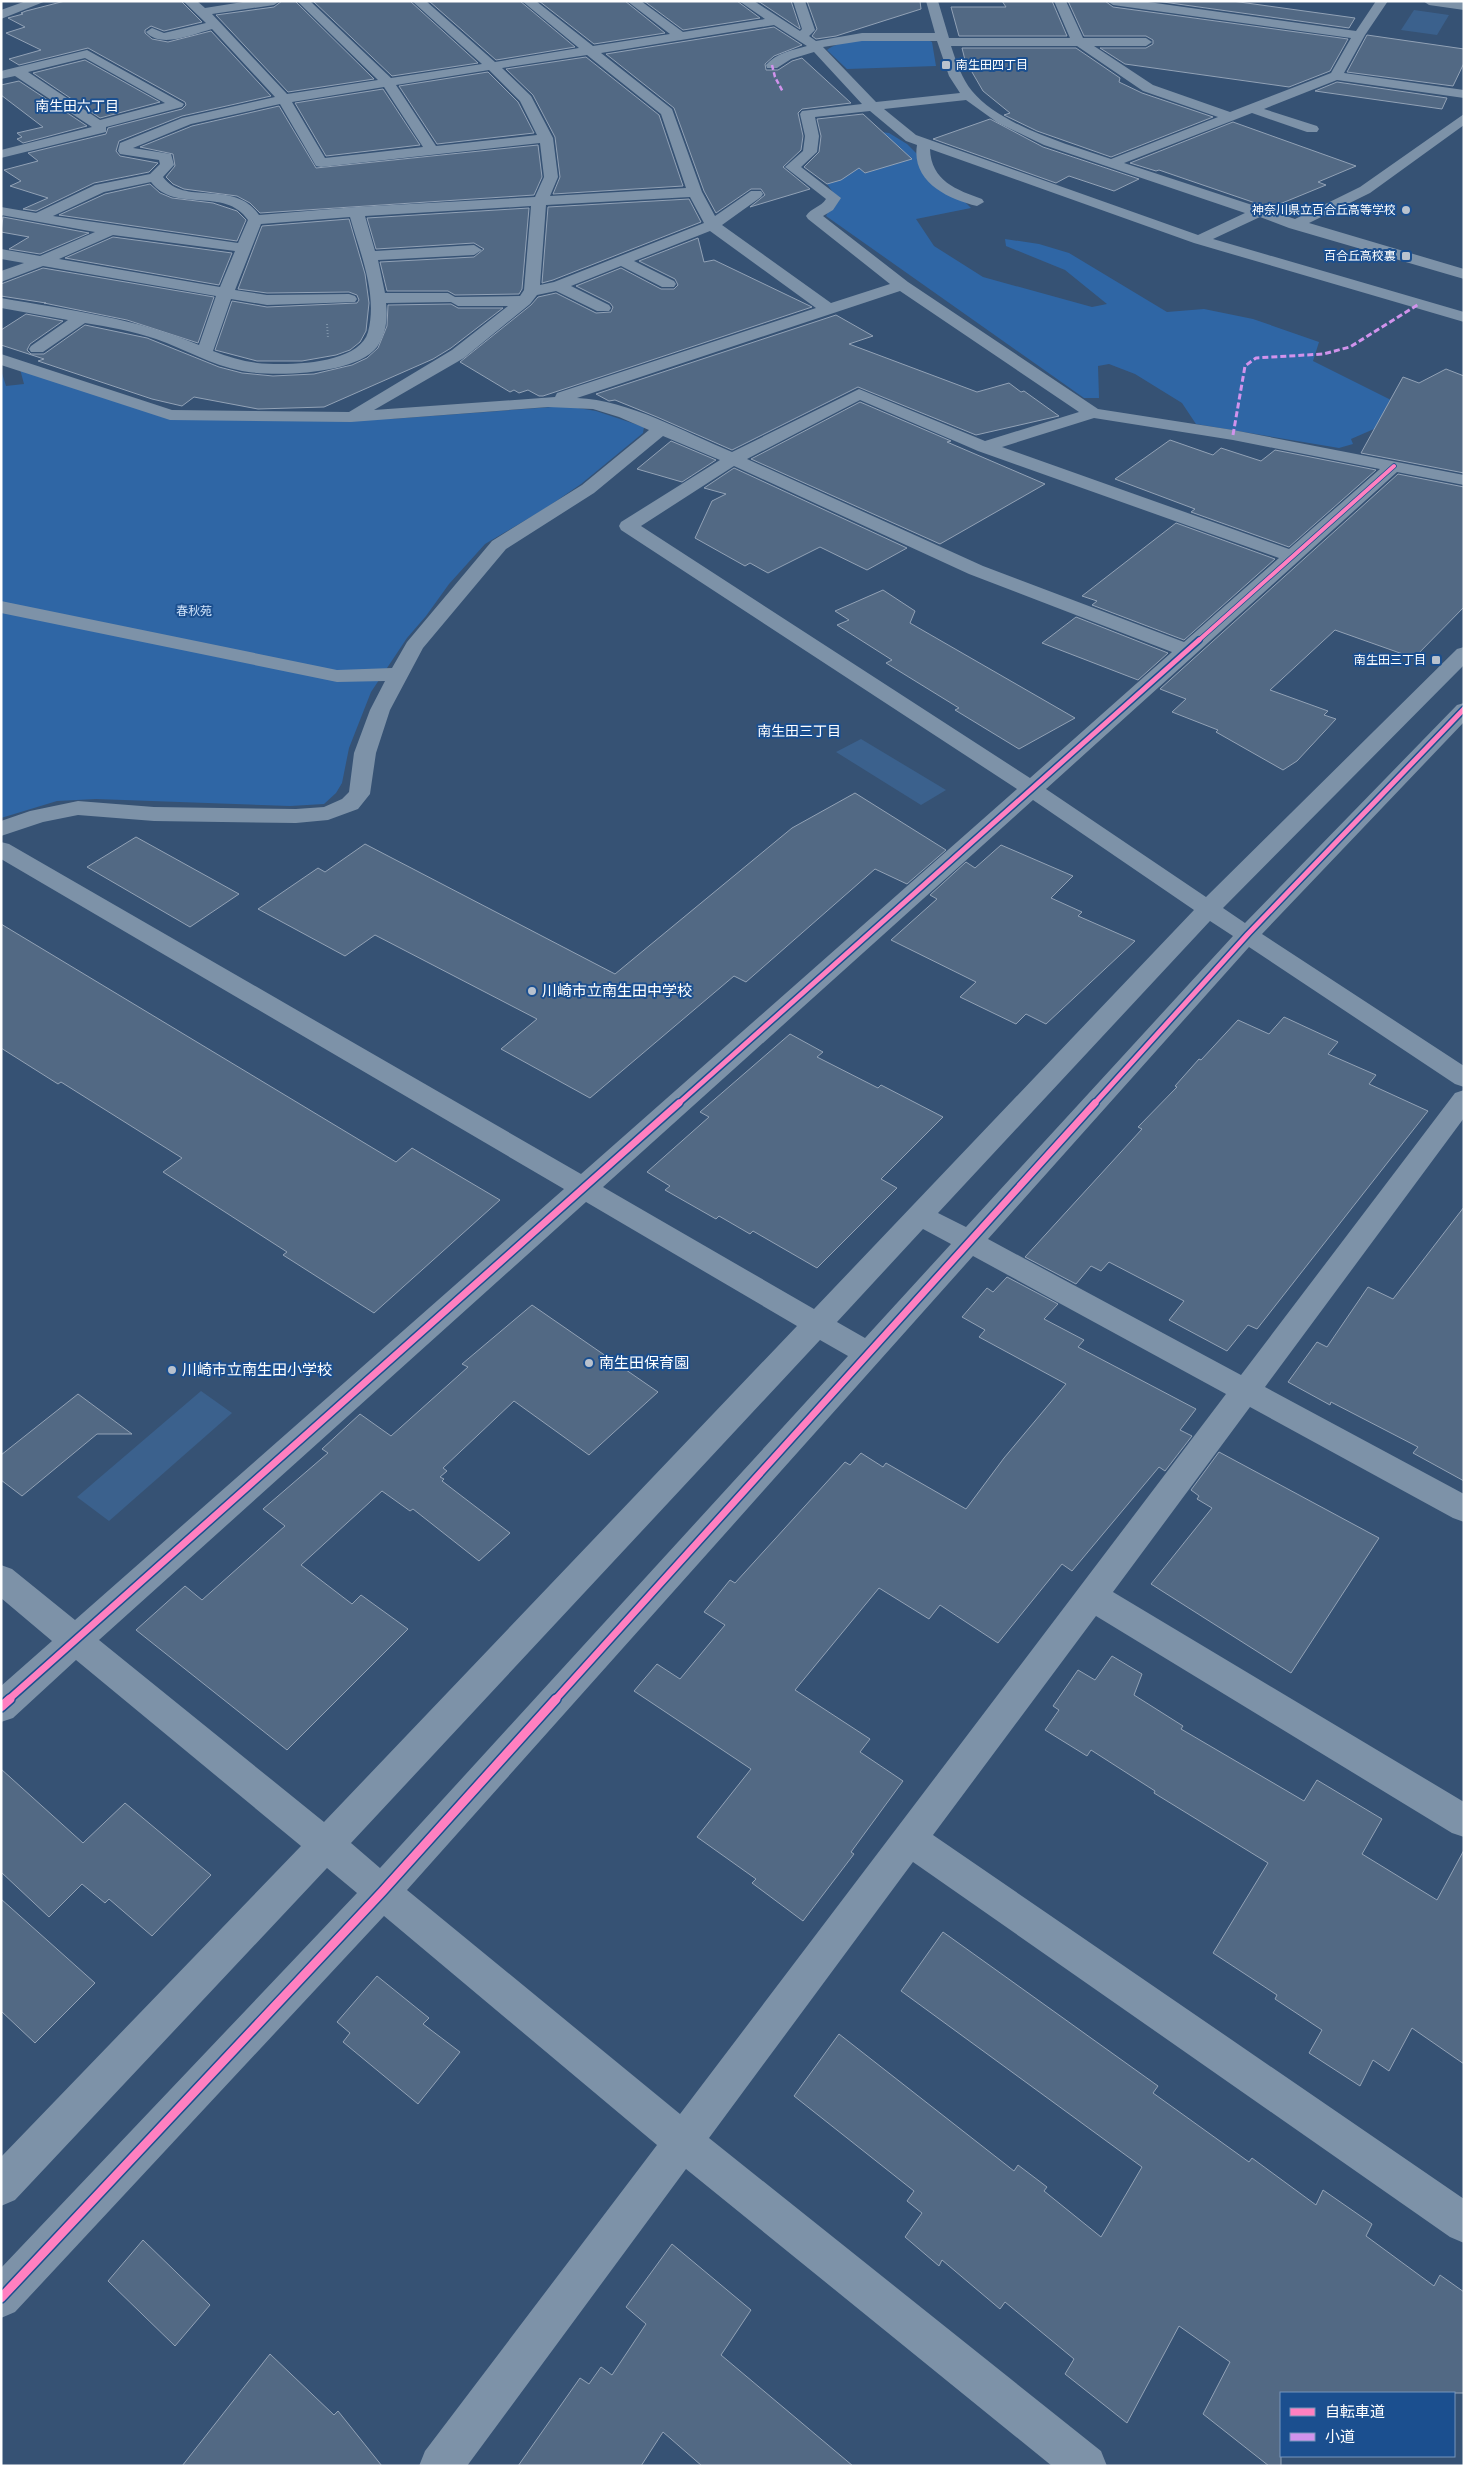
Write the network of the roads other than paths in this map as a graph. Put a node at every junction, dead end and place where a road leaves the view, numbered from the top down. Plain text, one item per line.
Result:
1 (40, 1) edge
2 (189, 1) edge
3 (274, 1) edge
4 (303, 1) edge
5 (418, 1) edge
6 (528, 1) edge
7 (633, 1) edge
8 (745, 1) edge
9 (799, 1) edge
10 (932, 1) edge
11 (1060, 1) edge
12 (1113, 1) edge
13 (1382, 1) edge
14 (1429, 1) edge
15 (1462, 4) edge
16 (203, 12) junction
17 (1, 15) edge
18 (1236, 18) junction
19 (776, 21) junction
20 (214, 25) junction
21 (1226, 31) dead end
22 (152, 32) dead end
23 (1359, 35) junction
24 (682, 36) junction
25 (799, 37) junction
26 (944, 40) junction
27 (1078, 41) junction
28 (1146, 42) dead end
29 (815, 47) junction
30 (589, 51) junction
31 (772, 65) dead end
32 (493, 67) junction
33 (17, 72) junction
34 (1, 75) edge
35 (1336, 76) junction
36 (388, 83) junction
37 (1464, 94) edge
38 (969, 96) junction
39 (284, 99) junction
40 (872, 106) junction
41 (1252, 109) junction
42 (1230, 117) junction
43 (1464, 118) edge
44 (98, 125) junction
45 (1312, 129) dead end
46 (546, 138) junction
47 (8, 139) dead end
48 (924, 144) junction
49 (22, 149) junction
50 (432, 151) junction
51 (1, 154) edge
52 (1112, 164) junction
53 (155, 177) junction
54 (694, 192) junction
55 (756, 194) dead end
56 (976, 202) dead end
57 (539, 203) junction
58 (1, 211) edge
59 (356, 211) junction
60 (1257, 213) junction
61 (38, 217) junction
62 (255, 220) junction
63 (712, 225) junction
64 (1294, 225) junction
65 (111, 230) junction
66 (1199, 240) junction
67 (245, 248) junction
68 (474, 250) dead end
69 (1, 254) edge
70 (368, 256) junction
71 (42, 260) junction
72 (622, 261) junction
73 (1464, 274) edge
74 (1, 277) edge
75 (668, 284) dead end
76 (902, 285) junction
77 (558, 286) junction
78 (225, 294) junction
79 (528, 296) junction
80 (379, 298) junction
81 (349, 300) dead end
82 (1, 303) edge
83 (603, 308) dead end
84 (828, 308) junction
85 (1464, 317) edge
86 (80, 318) junction
87 (37, 349) dead end
88 (1, 359) edge
89 (204, 359) junction
90 (548, 402) junction
91 (1093, 413) junction
92 (351, 417) junction
93 (662, 428) junction
94 (984, 447) junction
95 (733, 459) junction
96 (1394, 466) junction
97 (1464, 480) edge
98 (1293, 557) junction
99 (7, 613) edge
100 (1188, 651) junction
101 (1464, 653) edge
102 (400, 674) junction
103 (1464, 710) edge
104 (1033, 790) junction
105 (1, 829) edge
106 (1, 849) edge
107 (1208, 910) junction
108 (1248, 934) junction
109 (1464, 1078) edge
110 (1464, 1099) edge
111 (582, 1189) junction
112 (920, 1215) junction
113 (970, 1242) junction
114 (817, 1324) junction
115 (868, 1354) junction
116 (1245, 1390) junction
117 (1464, 1509) edge
118 (1, 1579) edge
119 (1091, 1596) junction
120 (77, 1640) junction
121 (1, 1707) edge
122 (1464, 1821) edge
123 (909, 1839) junction
124 (326, 1845) junction
125 (382, 1892) junction
126 (682, 2142) junction
127 (1, 2186) edge
128 (1464, 2223) edge
129 (1, 2298) edge
130 (440, 2466) edge
131 (1086, 2466) edge

1 - 17 street
2 - 16 street
3 - 16 street
4 - 36 street
5 - 32 street
6 - 30 street
7 - 24 street
8 - 19 street
9 - 25 street
10 - 26 street
11 - 27 street
12 - 18 street
13 - 23 street
14 - 15 street
16 - 20 street
18 - 21 street
18 - 23 street
19 - 24 street
19 - 25 street
20 - 22 street
20 - 39 street
23 - 35 street
24 - 30 street
25 - 29 street
26 - 27 street
26 - 29 street
26 - 38 street
27 - 28 street
27 - 42 street
29 - 31 street
29 - 40 street
30 - 32 street
30 - 54 street
32 - 36 street
32 - 46 street
33 - 34 street
33 - 44 street
33 - 44 street
35 - 37 street
35 - 41 street
36 - 39 street
36 - 50 street
38 - 40 street
38 - 52 street
39 - 50 street
39 - 53 street
40 - 48 street
40 - 76 street
41 - 42 street
41 - 45 street
42 - 52 street
43 - 64 street
44 - 49 street
46 - 50 street
46 - 57 street
47 - 49 street
48 - 56 street
48 - 66 street
49 - 51 street
52 - 60 street
53 - 61 street
53 - 62 street
54 - 57 street
54 - 63 street
55 - 63 street
57 - 59 street
57 - 79 street
58 - 61 street
59 - 62 street
59 - 70 street
60 - 64 street
60 - 66 street
61 - 65 street
62 - 67 street
63 - 72 street
63 - 84 street
64 - 73 street
65 - 67 street
65 - 71 street
66 - 85 street
67 - 78 street
68 - 70 street
69 - 71 street
70 - 80 street
71 - 74 street
71 - 78 street
72 - 75 street
72 - 77 street
76 - 84 street
76 - 91 street
77 - 79 street
77 - 83 street
78 - 81 street
78 - 89 street
79 - 80 street
79 - 92 street
80 - 89 street
82 - 86 street
84 - 90 street
86 - 87 street
86 - 89 street
88 - 92 street
90 - 92 street
90 - 93 street
91 - 94 street
91 - 96 street
93 - 95 street
93 - 102 street
94 - 95 street
94 - 98 street
95 - 100 street
95 - 104 street
96 - 97 street
96 - 98 street
98 - 100 street
99 - 102 street
100 - 104 street
101 - 107 street
102 - 105 street
103 - 108 street
104 - 107 street
104 - 111 street
106 - 111 street
107 - 108 street
107 - 112 street
108 - 109 street
108 - 113 street
110 - 116 street
111 - 114 street
111 - 120 street
112 - 113 street
112 - 114 street
113 - 115 street
113 - 116 street
114 - 115 street
114 - 124 street
115 - 125 street
116 - 117 street
116 - 119 street
118 - 120 street
119 - 122 street
119 - 123 street
120 - 121 street
120 - 124 street
123 - 126 street
123 - 128 street
124 - 125 street
124 - 127 street
125 - 126 street
125 - 129 street
126 - 130 street
126 - 131 street

